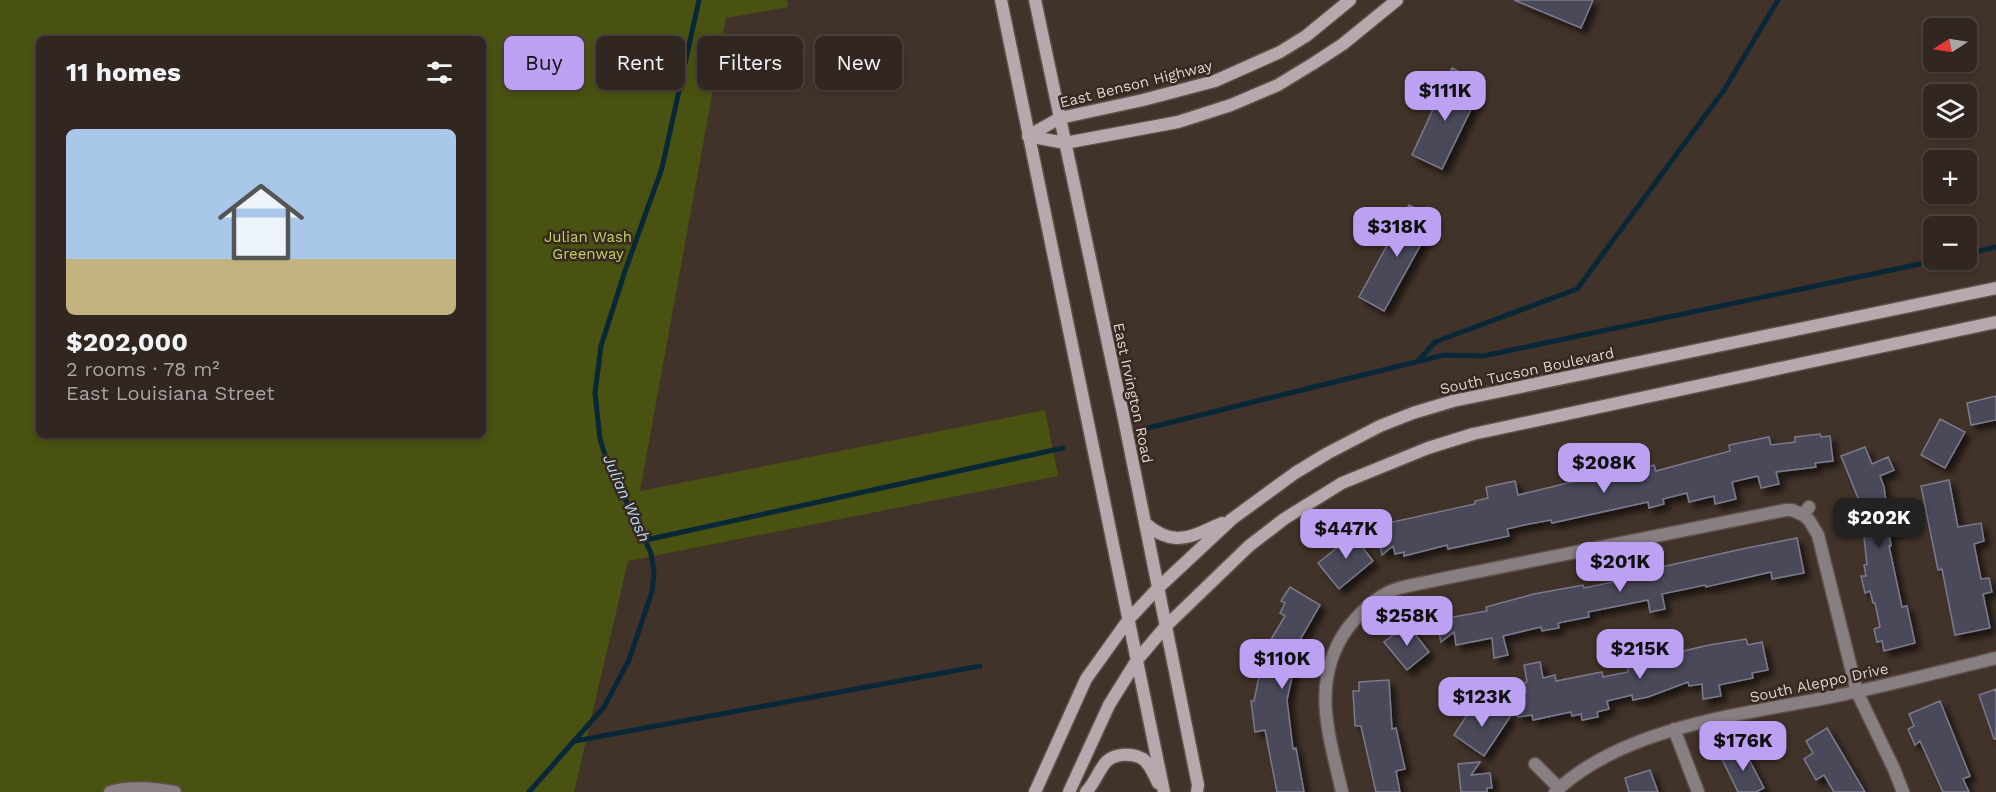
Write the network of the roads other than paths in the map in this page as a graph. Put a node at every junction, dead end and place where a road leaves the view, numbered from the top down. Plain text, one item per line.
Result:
1 (1001, 0) edge
2 (1035, 0) edge
3 (1350, 0) edge
4 (1396, 0) edge
5 (1060, 118) junction
6 (1028, 136) junction
7 (1065, 143) junction
8 (1996, 288) edge
9 (1996, 322) edge
10 (1232, 519) junction
11 (1145, 523) junction
12 (1158, 588) junction
13 (1129, 619) junction
14 (1166, 626) junction
15 (1996, 658) edge
16 (1137, 660) junction
17 (1857, 692) junction
18 (1674, 729) junction
19 (1535, 764) dead end
20 (1557, 790) edge
21 (110, 792) edge
22 (175, 792) edge
23 (1035, 792) edge
24 (1069, 792) edge
25 (1086, 792) edge
26 (1163, 792) edge
27 (1197, 792) edge
28 (1342, 792) edge
29 (1698, 792) edge
30 (1903, 792) edge

1 - 6 main road
2 - 5 main road, East Irvington Road
3 - 5 main road, East Benson Highway
4 - 7 main road
5 - 6 main road, East Benson Highway
5 - 7 main road, East Irvington Road
6 - 7 main road
6 - 13 main road
7 - 11 main road, East Irvington Road
8 - 10 main road, South Tucson Boulevard
9 - 14 main road
10 - 11 main road
10 - 12 main road, South Tucson Boulevard
11 - 12 main road, East Irvington Road
12 - 13 main road, South Tucson Boulevard
12 - 14 main road, East Irvington Road
13 - 16 main road
13 - 23 main road
14 - 16 main road
14 - 27 main road, East Irvington Road
15 - 17 street, South Aleppo Drive
16 - 24 main road
16 - 26 main road
17 - 18 street, South Aleppo Drive
17 - 28 street
17 - 30 street
18 - 20 street, South Aleppo Drive
18 - 29 street
19 - 20 street
21 - 22 street
25 - 26 main road

